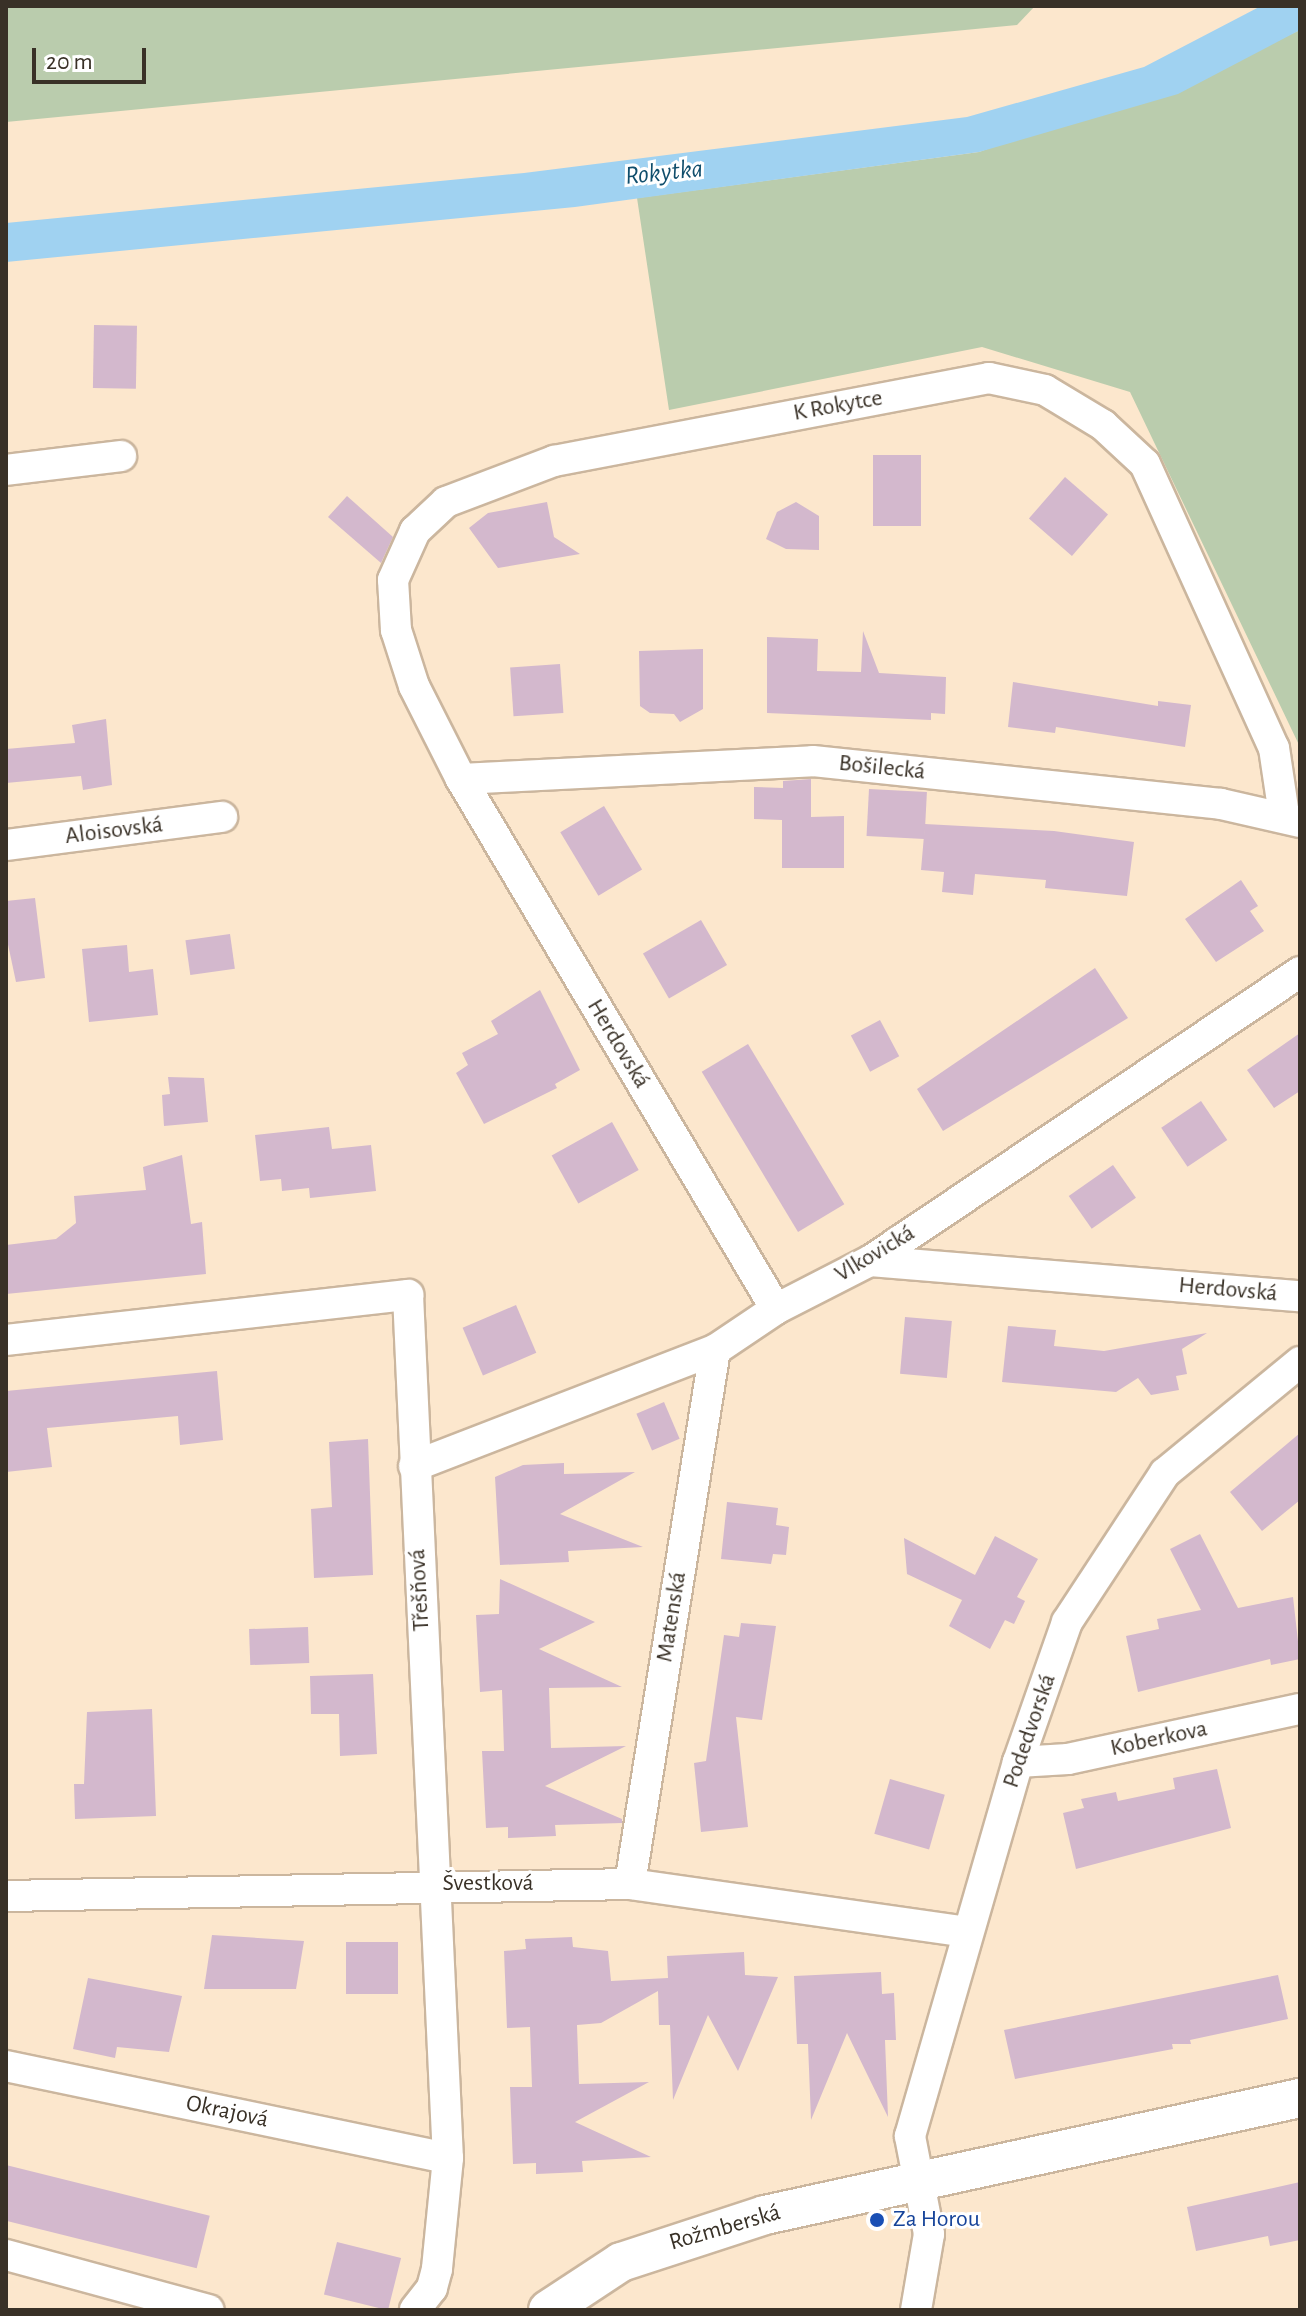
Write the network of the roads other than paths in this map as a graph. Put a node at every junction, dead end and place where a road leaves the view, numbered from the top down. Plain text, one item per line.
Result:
1 (121, 456) dead end
2 (6, 470) edge
3 (461, 779) junction
4 (222, 817) dead end
5 (1292, 818) edge
6 (6, 845) edge
7 (1300, 972) edge
8 (870, 1261) junction
9 (1300, 1296) edge
10 (776, 1309) junction
11 (6, 1340) edge
12 (715, 1350) junction
13 (1300, 1362) edge
14 (414, 1466) junction
15 (1300, 1709) edge
16 (1018, 1762) junction
17 (433, 1884) junction
18 (630, 1884) junction
19 (6, 1896) edge
20 (966, 1932) junction
21 (6, 2066) edge
22 (1300, 2098) edge
23 (448, 2158) junction
24 (917, 2181) junction
25 (6, 2255) edge
26 (423, 2299) edge
27 (209, 2310) edge
28 (548, 2310) edge
29 (916, 2310) edge

1 - 2 street
3 - 5 street, Bošilecká
3 - 5 street, K Rokytce
3 - 10 street, Herdovská
4 - 6 street, Aloisovská
7 - 8 street, Vlkovická
8 - 9 street, Herdovská
8 - 10 street, Vlkovická
10 - 12 street, Vlkovická
11 - 14 street, Třešňová
12 - 14 street, Vlkovická
12 - 18 street, Matenská
13 - 16 street, Podedvorská
14 - 17 street, Třešňová
15 - 16 street, Koberkova
16 - 20 street, Podedvorská
17 - 18 street, Švestková
17 - 19 street, Švestková
17 - 23 street, Třešňová
18 - 20 street, Švestková
20 - 24 street, Podedvorská
21 - 23 street, Okrajová
22 - 24 street, Rožmberská
23 - 26 street, Třešňová
24 - 28 street, Rožmberská
24 - 29 street
25 - 27 street

